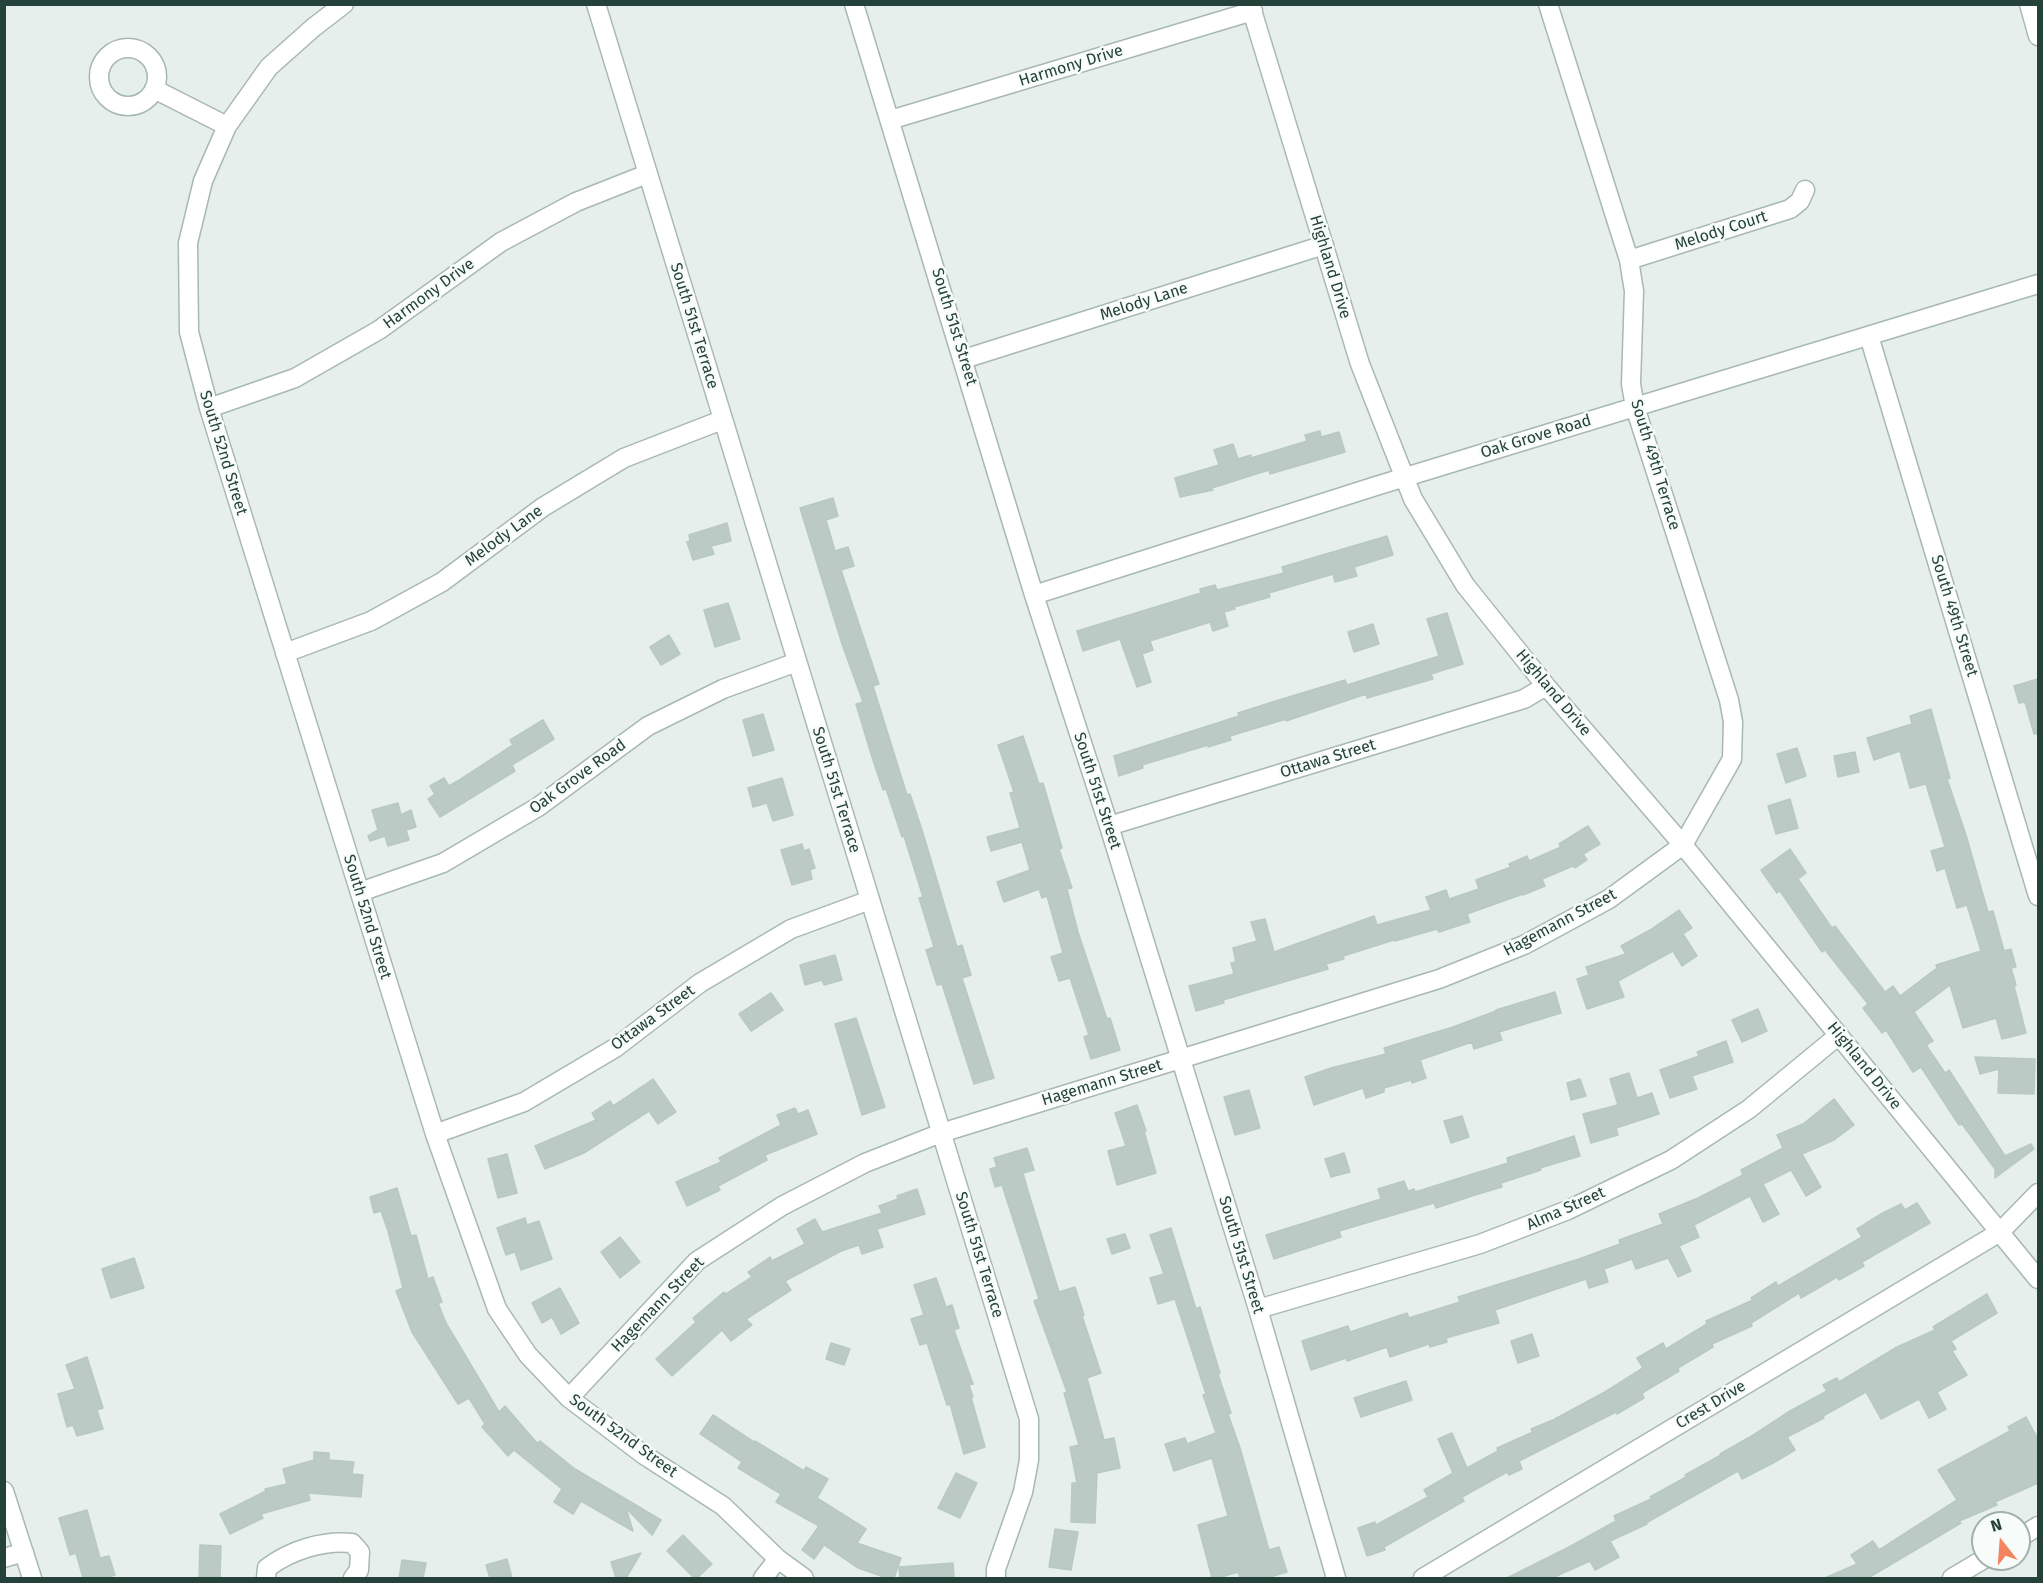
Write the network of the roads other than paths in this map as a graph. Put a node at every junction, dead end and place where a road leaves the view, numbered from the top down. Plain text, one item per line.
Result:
1 (344, 4) edge
2 (596, 4) edge
3 (854, 4) edge
4 (1548, 4) edge
5 (2029, 4) edge
6 (1251, 8) edge
7 (2038, 36) edge
8 (154, 89) dead end
9 (890, 120) junction
10 (227, 126) junction
11 (647, 174) junction
12 (1804, 190) dead end
13 (1324, 245) junction
14 (1629, 260) junction
15 (2038, 284) edge
16 (1869, 336) junction
17 (964, 359) junction
18 (1635, 407) junction
19 (209, 408) junction
20 (722, 420) junction
21 (1403, 478) junction
22 (1034, 595) junction
23 (285, 653) junction
24 (797, 662) junction
25 (1546, 686) junction
26 (1109, 826) junction
27 (1683, 844) junction
28 (360, 892) junction
29 (2038, 896) edge
30 (870, 900) junction
31 (1839, 1035) junction
32 (1180, 1059) junction
33 (941, 1132) junction
34 (435, 1134) junction
35 (2038, 1193) edge
36 (2000, 1232) junction
37 (2038, 1278) edge
38 (1258, 1309) junction
39 (569, 1398) junction
40 (4, 1491) edge
41 (24, 1552) junction
42 (4, 1558) edge
43 (778, 1559) junction
44 (1971, 1567) edge
45 (32, 1578) edge
46 (266, 1578) edge
47 (353, 1578) edge
48 (763, 1578) edge
49 (804, 1578) edge
50 (996, 1578) edge
51 (1336, 1578) edge
52 (1423, 1578) edge
53 (1952, 1578) edge

1 - 10 street, South 52nd Street
2 - 11 street, South 51st Terrace
3 - 9 street, South 51st Street
4 - 14 street, South 49th Terrace
5 - 7 street
6 - 9 street, Harmony Drive
6 - 13 street, Highland Drive
8 - 10 street
9 - 17 street, South 51st Street
10 - 19 street, South 52nd Street
11 - 19 street, Harmony Drive
11 - 20 street, South 51st Terrace
12 - 14 street, Melody Court
13 - 17 street, Melody Lane
13 - 21 street, Highland Drive
14 - 18 street, South 49th Terrace
15 - 16 street, Oak Grove Road
16 - 18 street, Oak Grove Road
16 - 29 street, South 49th Street
17 - 22 street, South 51st Street
18 - 21 street, Oak Grove Road
18 - 27 street, South 49th Terrace
19 - 23 street, South 52nd Street
20 - 23 street, Melody Lane
20 - 24 street, South 51st Terrace
21 - 22 street, Oak Grove Road
21 - 25 street, Highland Drive
22 - 26 street, South 51st Street
23 - 28 street, South 52nd Street
24 - 28 street, Oak Grove Road
24 - 30 street, South 51st Terrace
25 - 26 street, Ottawa Street
25 - 27 street, Highland Drive
26 - 32 street, South 51st Street
27 - 31 street, Highland Drive
27 - 32 street, Hagemann Street
28 - 34 street, South 52nd Street
30 - 33 street, South 51st Terrace
30 - 34 street, Ottawa Street
31 - 36 street, Highland Drive
31 - 38 street, Alma Street
32 - 33 street, Hagemann Street
32 - 38 street, South 51st Street
33 - 39 street, Hagemann Street
33 - 50 street, South 51st Terrace
34 - 39 street, South 52nd Street
35 - 36 street
36 - 37 street, Highland Drive
36 - 52 street, Crest Drive
38 - 51 street, South 51st Street
39 - 43 street, South 52nd Street
40 - 41 street
41 - 42 street
41 - 45 street
43 - 48 street
43 - 49 street, South 52nd Street
44 - 53 street
46 - 47 street

